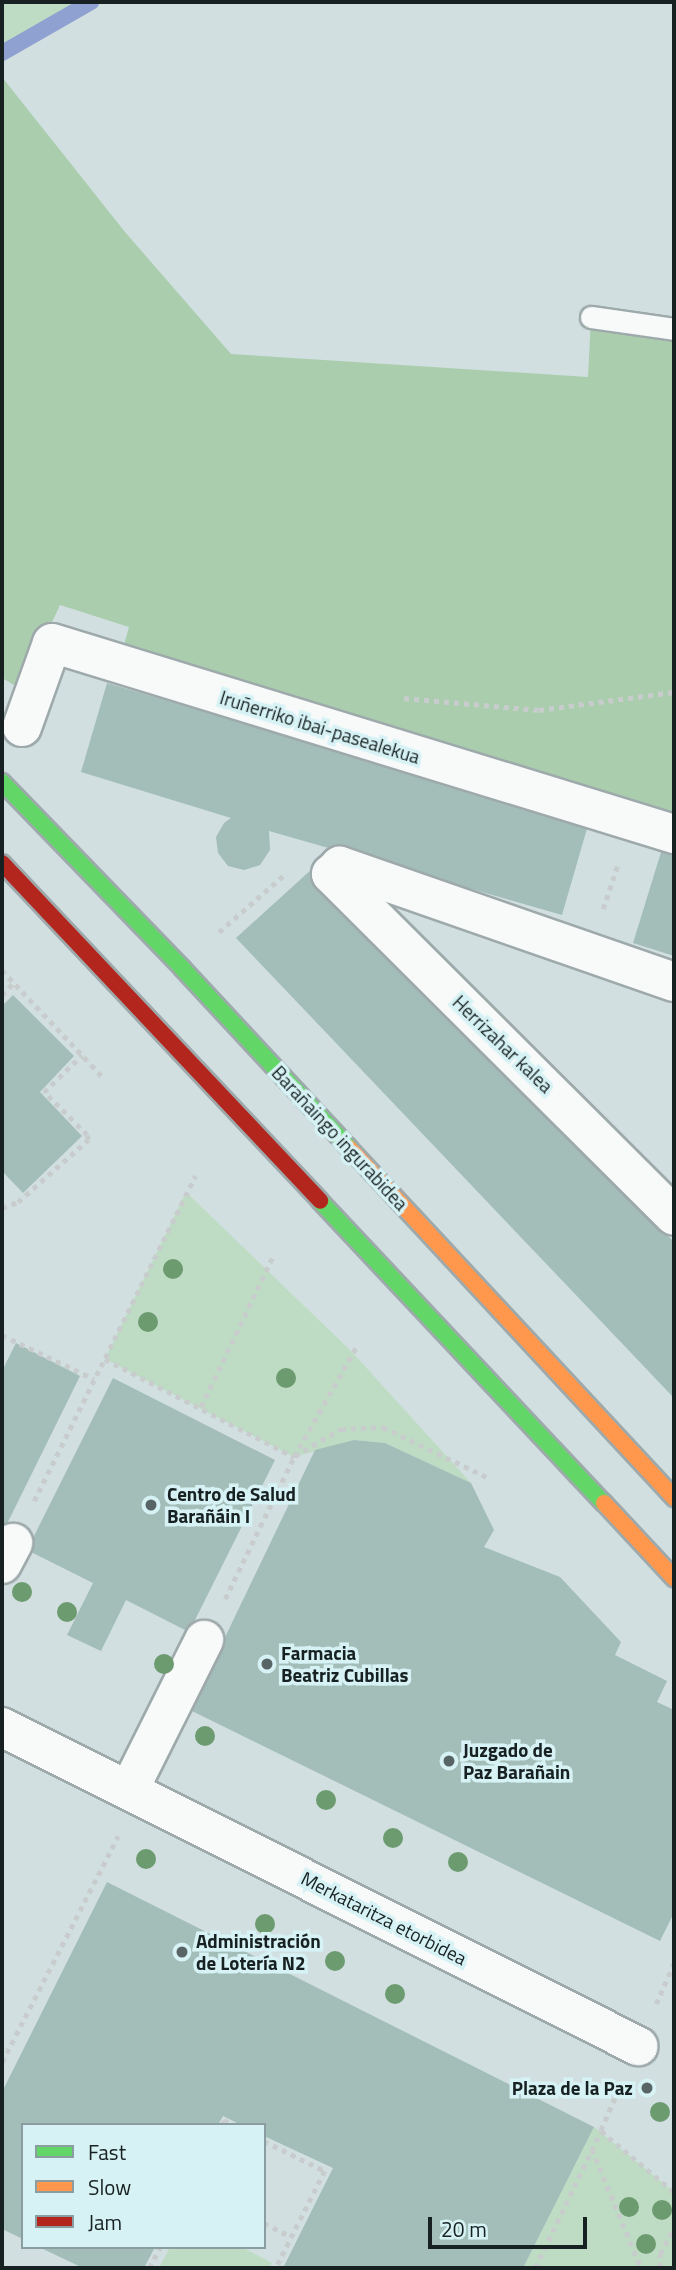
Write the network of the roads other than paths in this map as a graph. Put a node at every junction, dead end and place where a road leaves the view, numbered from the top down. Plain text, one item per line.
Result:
1 (591, 317) dead end
2 (674, 329) edge
3 (22, 727) dead end
4 (2, 782) edge
5 (674, 834) edge
6 (2, 863) edge
7 (674, 982) edge
8 (674, 1216) edge
9 (674, 1498) edge
10 (674, 1578) edge
11 (204, 1640) road end
12 (2, 1727) edge
13 (134, 1793) junction
14 (638, 2046) dead end

1 - 2 lane
3 - 5 street, Iruñerriko ibai-pasealekua
4 - 9 main road, Barañaingo ingurabidea
6 - 10 main road
7 - 8 street, Herrizahar kalea
11 - 13 street
12 - 13 street, Merkataritza etorbidea
13 - 14 street, Merkataritza etorbidea

